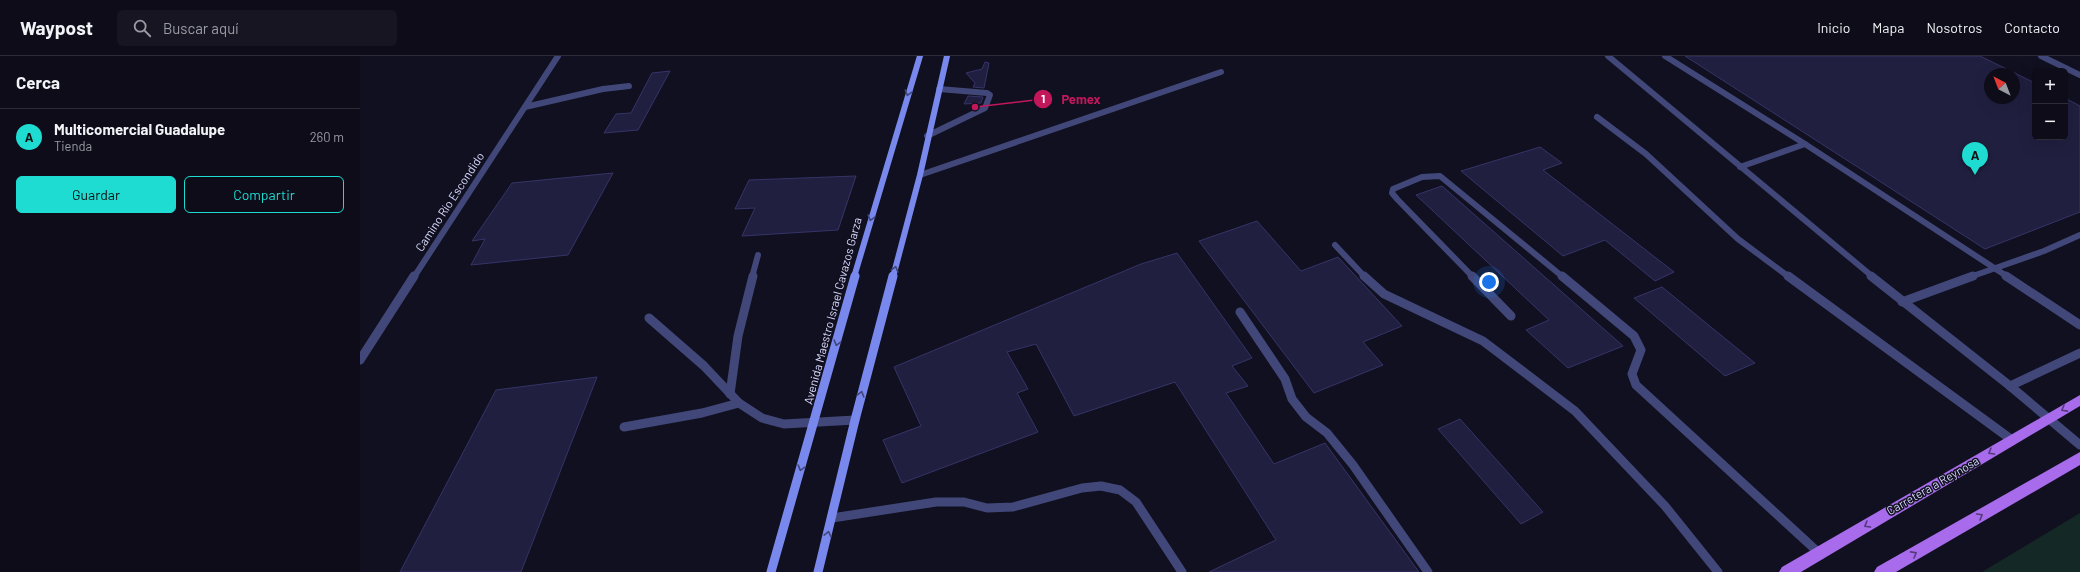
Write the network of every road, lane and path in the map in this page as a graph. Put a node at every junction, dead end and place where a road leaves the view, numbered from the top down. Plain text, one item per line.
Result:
1 (558, 56) edge
2 (920, 56) edge
3 (947, 56) edge
4 (1608, 56) edge
5 (1665, 56) edge
6 (2041, 56) edge
7 (1221, 72) dead end
8 (2080, 74) edge
9 (629, 86) dead end
10 (939, 89) junction
11 (525, 107) junction
12 (1597, 117) dead end
13 (928, 136) junction
14 (1805, 144) junction
15 (1740, 167) junction
16 (920, 175) junction
17 (2080, 235) edge
18 (1335, 245) dead end
19 (758, 255) dead end
20 (1994, 268) junction
21 (1902, 302) junction
22 (1240, 312) dead end
23 (1511, 316) dead end
24 (648, 318) dead end
25 (2080, 325) edge
26 (2080, 352) edge
27 (360, 360) edge
28 (2010, 386) junction
29 (730, 394) junction
30 (2080, 400) edge
31 (739, 403) junction
32 (2048, 417) junction
33 (855, 420) junction
34 (815, 423) junction
35 (624, 427) dead end
36 (2012, 440) junction
37 (2080, 445) edge
38 (2080, 458) edge
39 (832, 518) junction
40 (1818, 553) junction
41 (771, 572) edge
42 (818, 572) edge
43 (1182, 572) edge
44 (1428, 572) edge
45 (1718, 572) edge
46 (1787, 572) edge
47 (1882, 572) edge

1 - 11 street, Camino Río Escondido
2 -> 34 main road, Avenida Maestro Israel Cavazos Garza
3 - 10 main road
4 - 15 street
5 - 14 street
6 - 8 street
7 - 16 street
9 - 11 street
10 - 13 main road
10 - 13 street
11 - 27 street, Camino Río Escondido
12 - 36 street
13 - 16 main road
14 - 15 street
14 - 20 street
15 - 21 street
33 -> 16 main road
17 - 20 street
18 - 45 street
19 - 29 street
20 - 21 street
20 - 25 street
21 - 28 street
22 - 44 street
23 - 40 street
24 - 29 street
26 - 28 street
28 - 32 street
29 - 31 street
30 -> 32 main road, Carretera a Reynosa
31 - 34 street
31 - 35 street
32 - 36 main road, Carretera a Reynosa
32 - 37 street
33 - 34 street
33 - 39 main road
34 -> 41 main road, Avenida Maestro Israel Cavazos Garza
36 -> 40 main road, Carretera a Reynosa
47 -> 38 main road
42 -> 39 main road
39 - 43 street
40 - 46 main road, Carretera a Reynosa

